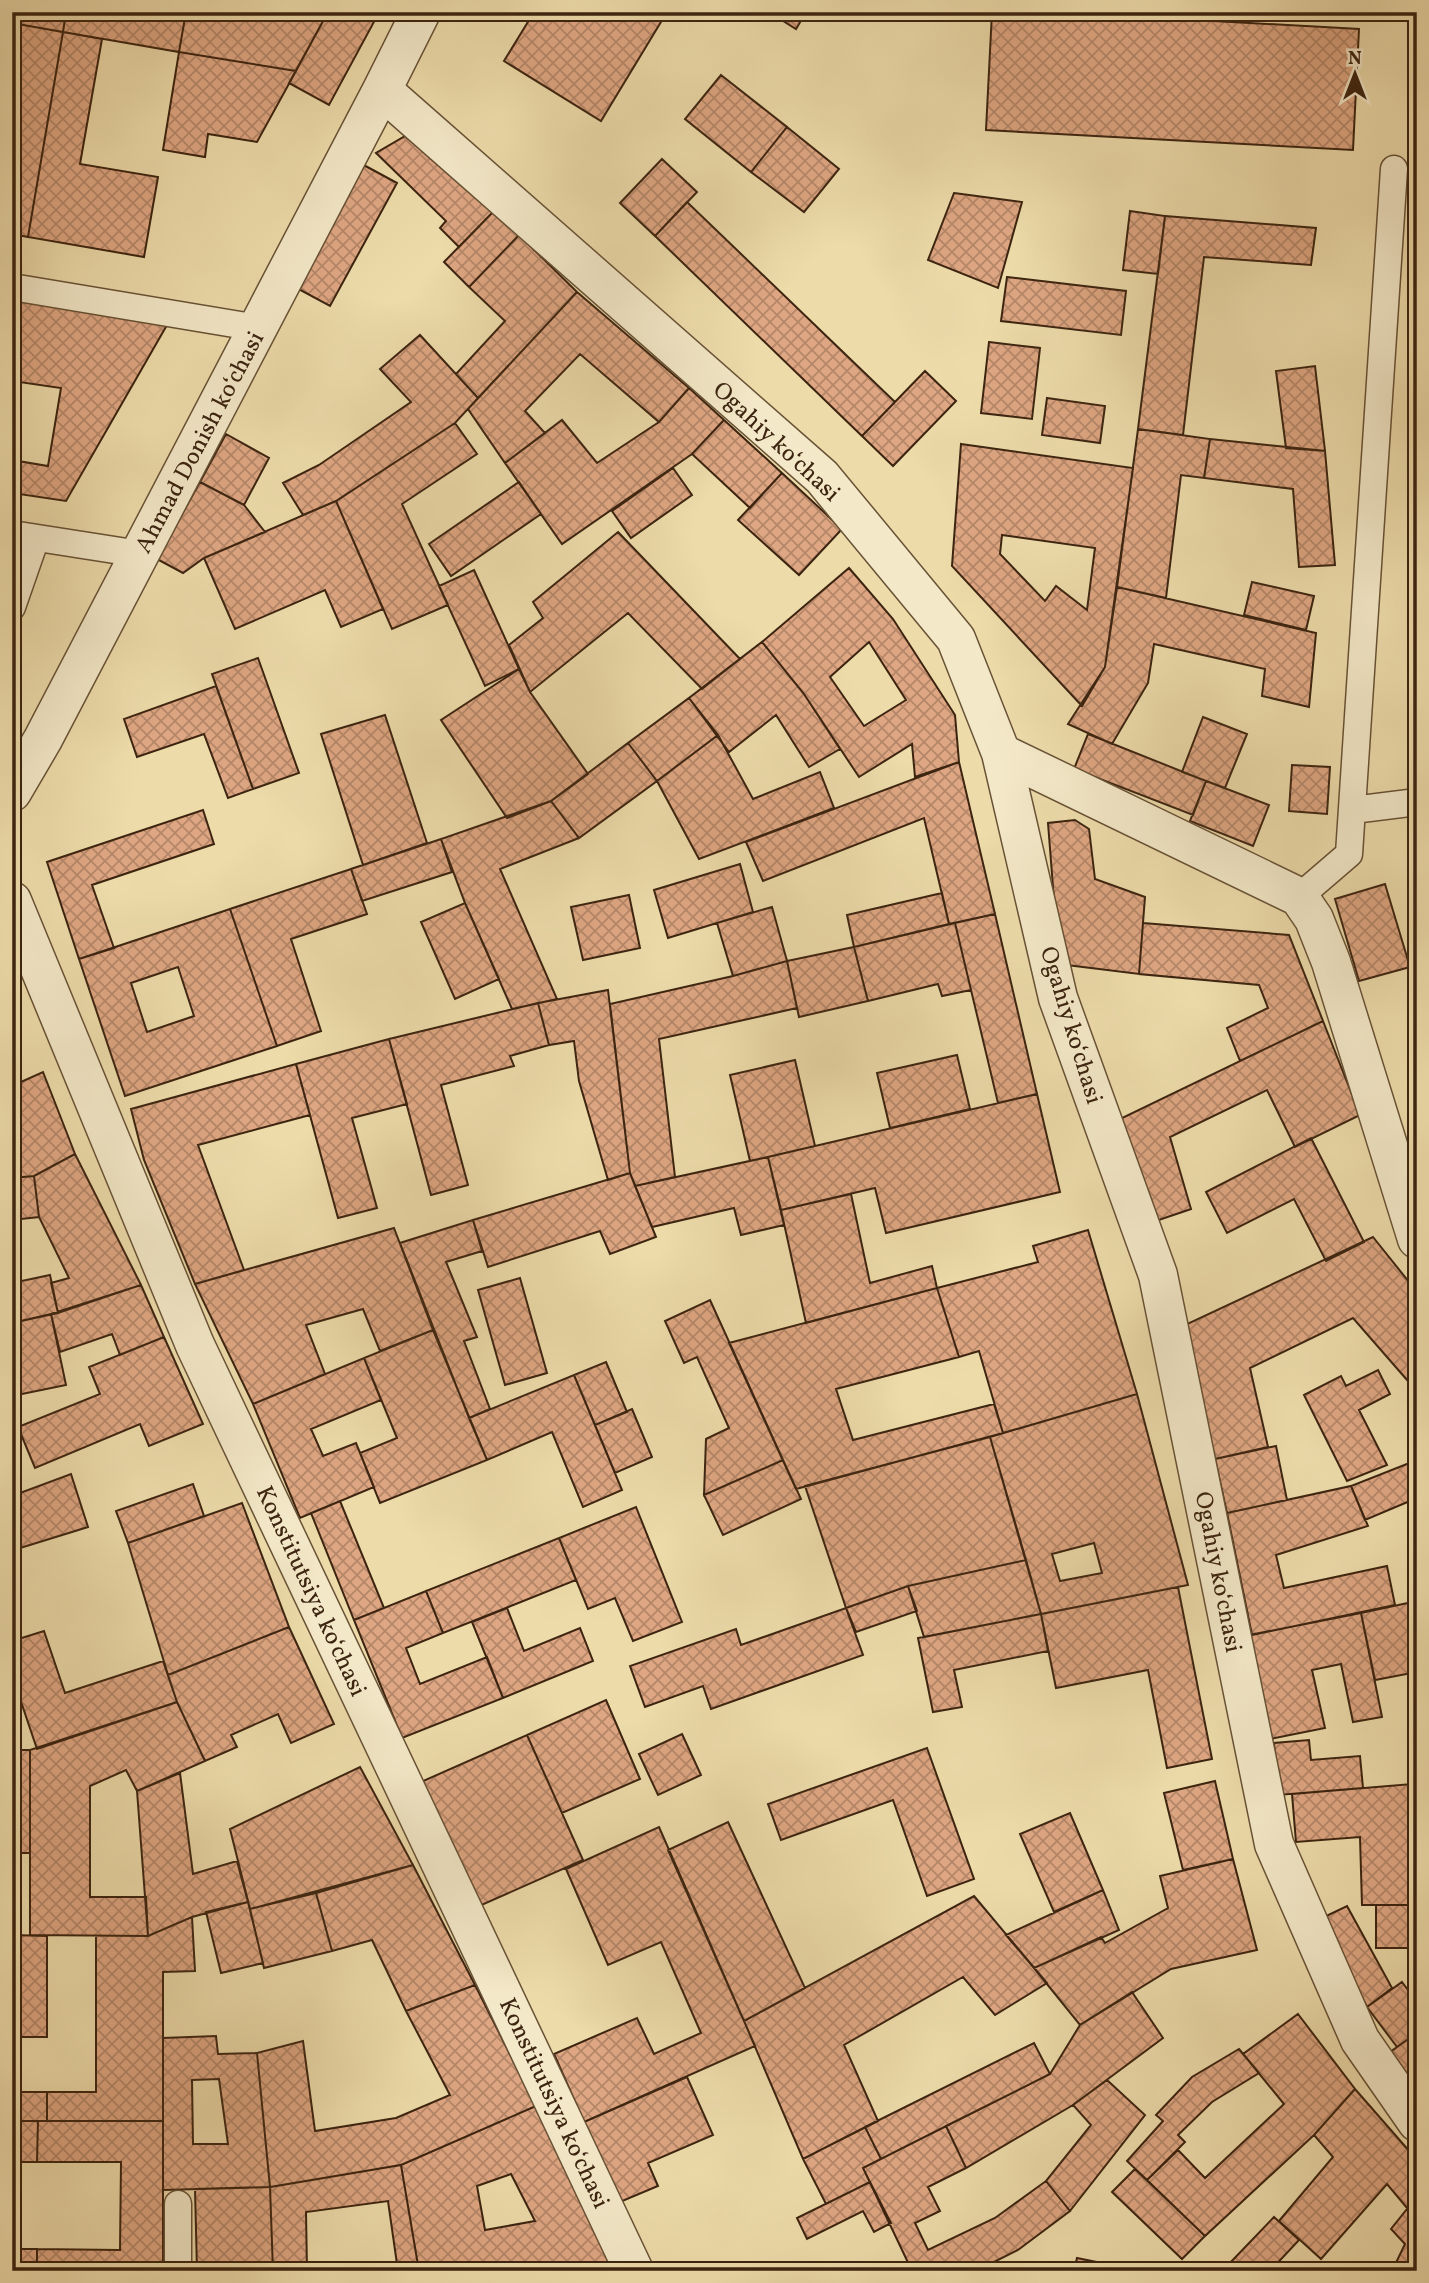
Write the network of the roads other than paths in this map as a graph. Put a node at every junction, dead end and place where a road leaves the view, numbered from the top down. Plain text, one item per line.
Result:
1 (421, 12) edge
2 (382, 90) junction
3 (1394, 169) dead end
4 (12, 287) edge
5 (258, 328) junction
6 (24, 536) edge
7 (140, 554) junction
8 (12, 607) edge
9 (28, 737) edge
10 (1001, 753) junction
11 (12, 792) edge
12 (1417, 802) edge
13 (1353, 810) junction
14 (1299, 897) junction
15 (12, 901) edge
16 (1417, 1239) edge
17 (1417, 2122) edge
18 (178, 2204) dead end
19 (178, 2271) edge
20 (634, 2271) edge

1 - 2 street, Ahmad Donish koʻchasi
2 - 5 street, Ahmad Donish koʻchasi
2 - 10 street, Ogahiy koʻchasi
3 - 13 lane
4 - 5 lane
5 - 7 street, Ahmad Donish koʻchasi
6 - 7 lane
6 - 8 lane
7 - 9 street, Ahmad Donish koʻchasi
9 - 11 street, Ahmad Donish koʻchasi
10 - 14 street
10 - 17 street, Ogahiy koʻchasi
12 - 13 lane
13 - 14 lane
14 - 16 street
15 - 20 street, Konstitutsiya koʻchasi
18 - 19 lane

